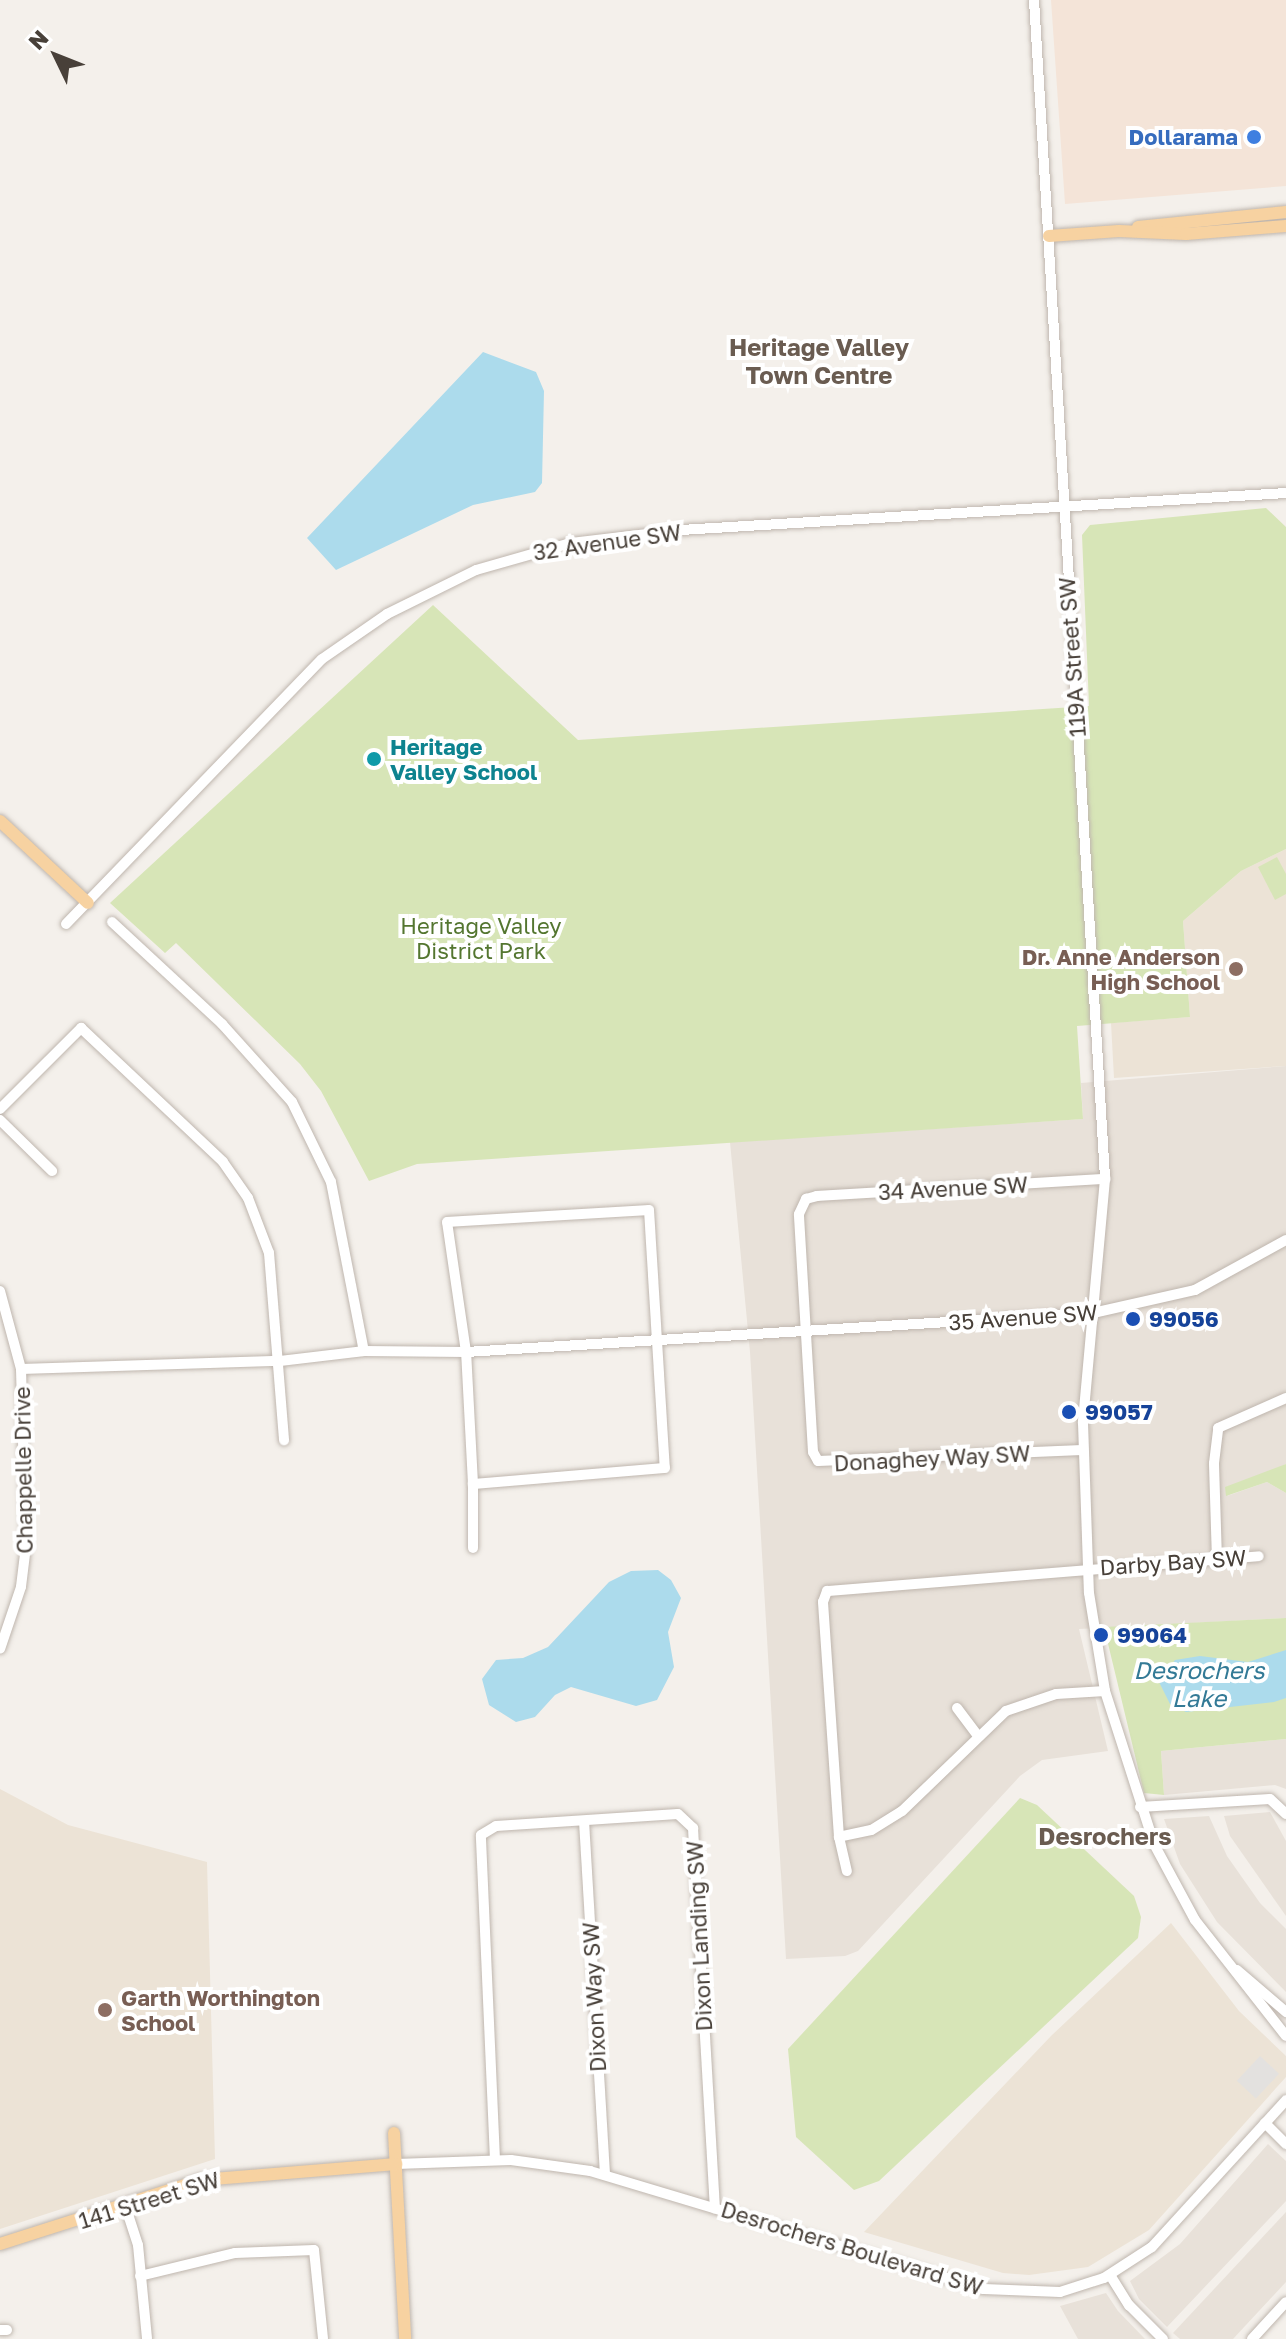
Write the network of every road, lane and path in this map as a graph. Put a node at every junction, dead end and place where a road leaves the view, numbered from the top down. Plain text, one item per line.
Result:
1 (1034, 0) edge
2 (1286, 212) edge
3 (1286, 226) edge
4 (1119, 231) junction
5 (1049, 236) junction
6 (1286, 493) edge
7 (1063, 507) junction
8 (0, 821) edge
9 (88, 903) junction
10 (112, 922) dead end
11 (66, 924) dead end
12 (0, 1109) edge
13 (0, 1120) edge
14 (52, 1171) dead end
15 (1105, 1179) junction
16 (1286, 1240) edge
17 (0, 1291) edge
18 (1093, 1313) junction
19 (806, 1330) junction
20 (657, 1338) junction
21 (364, 1351) junction
22 (466, 1352) junction
23 (280, 1361) junction
24 (21, 1369) junction
25 (1286, 1398) edge
26 (284, 1440) dead end
27 (1082, 1450) junction
28 (473, 1484) junction
29 (473, 1548) dead end
30 (1259, 1556) dead end
31 (1217, 1560) junction
32 (1087, 1569) junction
33 (0, 1649) edge
34 (1105, 1691) junction
35 (957, 1708) dead end
36 (977, 1735) junction
37 (1140, 1807) junction
38 (1286, 1814) edge
39 (584, 1821) junction
40 (839, 1837) junction
41 (847, 1871) dead end
42 (1226, 1961) junction
43 (1286, 2012) edge
44 (1286, 2036) edge
45 (1286, 2100) edge
46 (1265, 2123) junction
47 (394, 2133) dead end
48 (1286, 2144) edge
49 (495, 2160) junction
50 (396, 2164) junction
51 (605, 2174) junction
52 (125, 2205) junction
53 (715, 2208) junction
54 (0, 2244) edge
55 (1110, 2275) junction
56 (140, 2276) junction
57 (1286, 2302) edge
58 (147, 2339) edge
59 (323, 2339) edge
60 (405, 2339) edge
61 (1163, 2339) edge
62 (1252, 2339) edge

1 - 5 street, 119A Street SW
2 - 4 main road
3 - 4 main road
4 - 5 main road
5 - 7 street, 119A Street SW
6 - 7 street, 32 Avenue SW
7 - 9 street, 32 Avenue SW
7 - 15 street, 119A Street SW
8 - 9 main road
9 - 11 street, 32 Avenue SW
10 - 21 street
12 - 23 street
13 - 14 street
15 - 18 street, 119A Street SW
15 - 19 street, 34 Avenue SW
16 - 18 street, 35 Avenue SW
17 - 24 street, Chappelle Drive
18 - 19 street, 35 Avenue SW
18 - 27 street, 119A Street SW
19 - 20 street, 35 Avenue SW
19 - 27 street, Donaghey Way SW
20 - 22 street, 35 Avenue SW
20 - 22 street
20 - 28 street
21 - 22 street, 35 Avenue SW
21 - 23 street, 35 Avenue SW
22 - 28 street
23 - 24 street, 35 Avenue SW
23 - 26 street
24 - 33 street, Chappelle Drive
25 - 31 street
27 - 32 street, 119A Street SW
28 - 29 street
30 - 31 street, Darby Bay SW
31 - 32 street, Darby Bay SW
32 - 34 street, 119A Street SW
32 - 40 street, Darby Bay SW
34 - 36 street
34 - 37 street, 119A Street SW
35 - 36 street
36 - 40 street
37 - 38 street
37 - 42 street, 119A Street SW
39 - 49 street, Dixon Landing SW
39 - 51 street, Dixon Way SW
39 - 53 street, Dixon Landing SW
40 - 41 street
42 - 43 street
42 - 44 street
45 - 46 street, Desrochers Boulevard SW
46 - 48 street
46 - 55 street, Desrochers Boulevard SW
47 - 50 main road
49 - 50 street, Desrochers Boulevard SW
49 - 51 street, Desrochers Boulevard SW
50 - 52 main road, 141 Street SW
50 - 60 main road
51 - 53 street, Desrochers Boulevard SW
52 - 54 main road, 141 Street SW
52 - 56 street
53 - 55 street, Desrochers Boulevard SW
55 - 61 street
56 - 58 street
56 - 59 street
57 - 62 street

